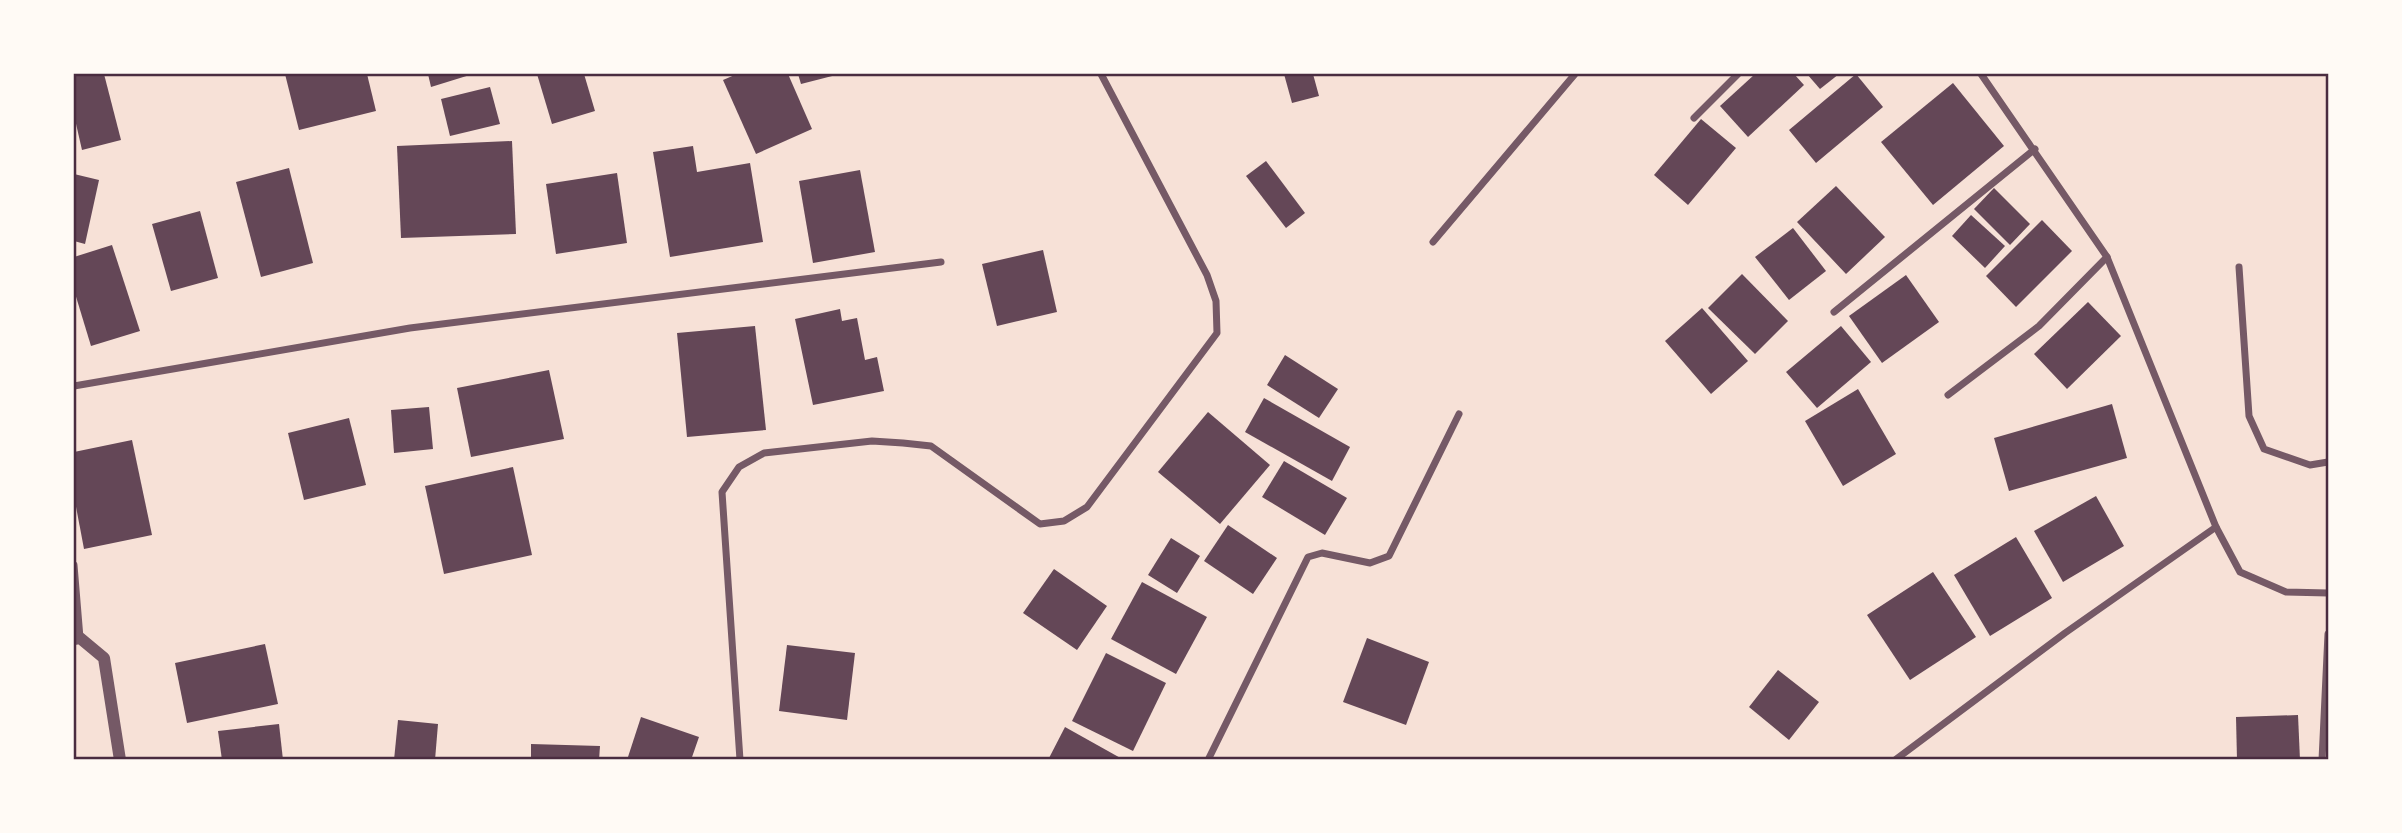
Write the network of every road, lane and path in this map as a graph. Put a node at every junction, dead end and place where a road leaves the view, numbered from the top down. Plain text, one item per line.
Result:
1 (1101, 74) edge
2 (1576, 74) edge
3 (1738, 74) edge
4 (1980, 74) edge
5 (1694, 118) dead end
6 (2035, 149) junction
7 (1433, 242) dead end
8 (2106, 257) junction
9 (941, 262) dead end
10 (2239, 267) dead end
11 (1833, 312) dead end
12 (74, 386) edge
13 (1948, 394) dead end
14 (1458, 414) dead end
15 (2329, 462) edge
16 (2216, 527) junction
17 (74, 565) edge
18 (2329, 593) edge
19 (2329, 634) edge
20 (77, 639) edge
21 (120, 760) edge
22 (740, 760) edge
23 (1208, 760) edge
24 (1895, 760) edge
25 (2322, 760) edge

1 - 22 street
2 - 7 street
3 - 5 street
4 - 6 street
6 - 8 street
6 - 11 street
8 - 13 street
8 - 16 street
9 - 12 street
10 - 15 street
14 - 23 street
16 - 18 street
16 - 24 street
17 - 20 street
19 - 25 street
20 - 21 street

